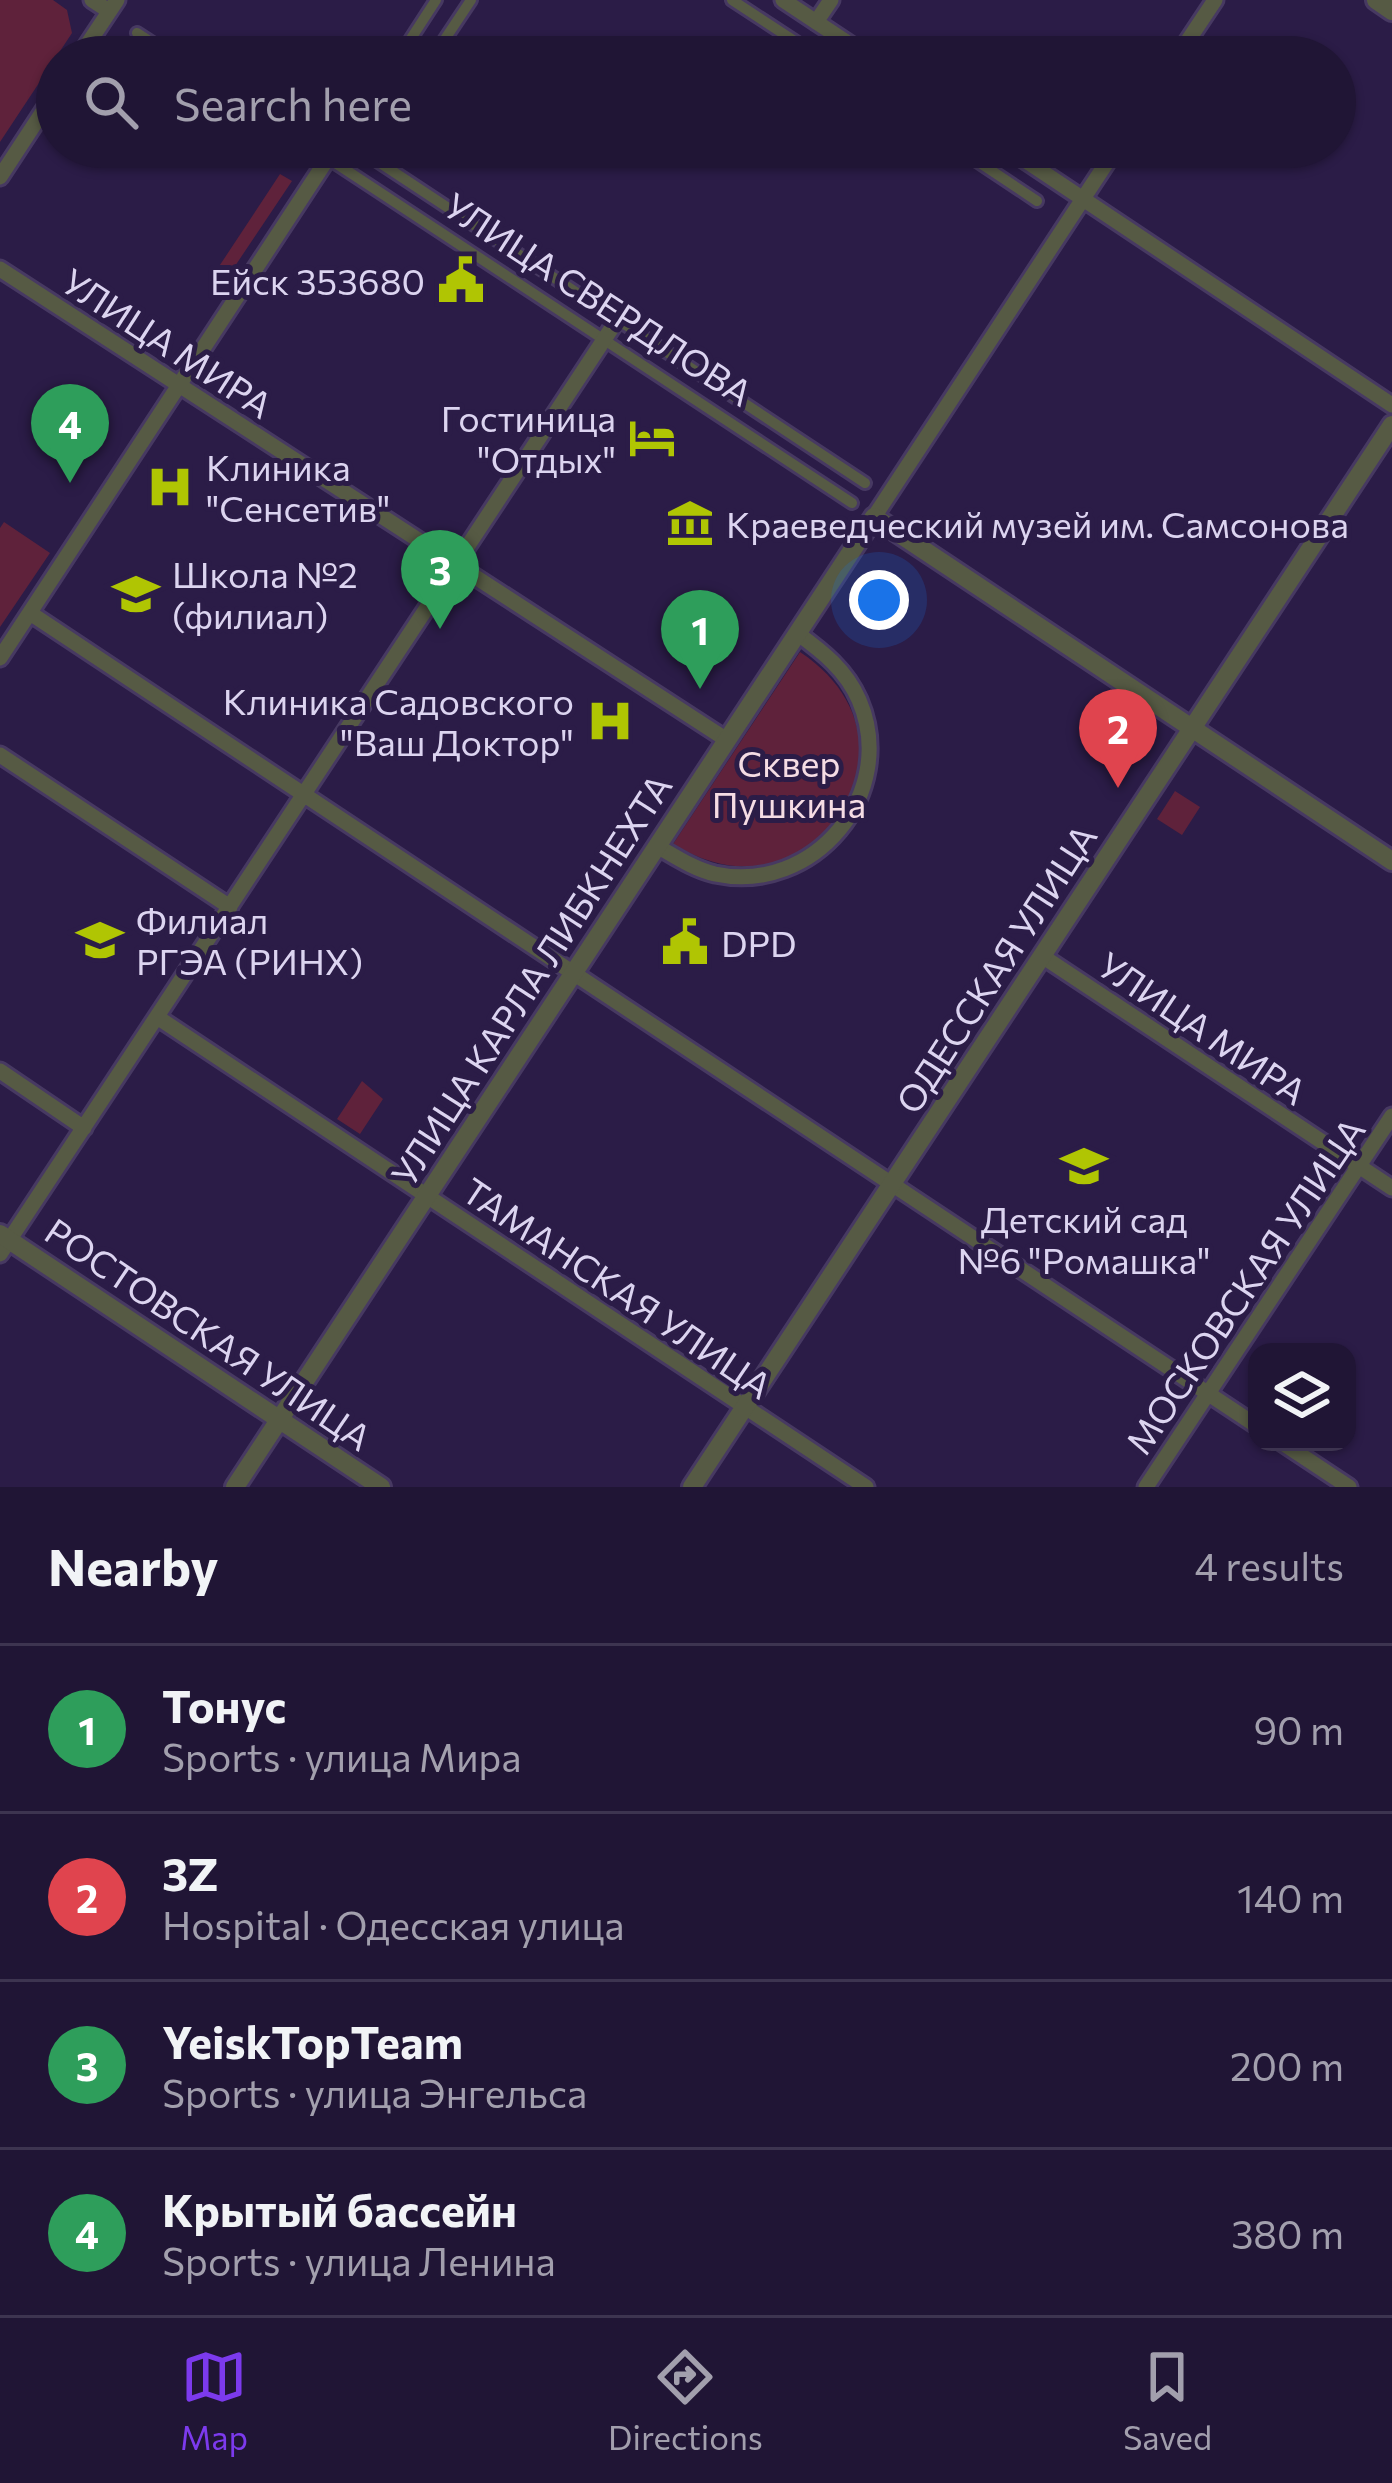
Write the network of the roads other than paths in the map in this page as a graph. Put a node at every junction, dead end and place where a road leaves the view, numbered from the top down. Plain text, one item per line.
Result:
1 (92, 0) edge
2 (436, 0) edge
3 (470, 0) edge
4 (732, 0) edge
5 (782, 0) edge
6 (831, 0) edge
7 (1214, 0) edge
8 (1376, 0) edge
9 (113, 6) edge
10 (1392, 11) edge
11 (816, 22) junction
12 (136, 33) dead end
13 (93, 36) edge
14 (141, 36) edge
15 (412, 36) edge
16 (447, 36) edge
17 (787, 36) edge
18 (837, 36) edge
19 (1191, 36) edge
20 (36, 123) edge
21 (324, 168) edge
22 (346, 168) edge
23 (359, 168) edge
24 (395, 168) edge
25 (988, 168) edge
26 (1038, 168) edge
27 (1104, 168) edge
28 (354, 176) junction
29 (0, 177) edge
30 (1084, 198) junction
31 (1037, 201) dead end
32 (0, 269) edge
33 (617, 320) junction
34 (604, 340) junction
35 (181, 386) junction
36 (1392, 405) edge
37 (1392, 425) edge
38 (866, 483) dead end
39 (852, 503) dead end
40 (874, 517) junction
41 (456, 564) junction
42 (30, 613) junction
43 (797, 634) junction
44 (0, 658) edge
45 (1192, 729) junction
46 (727, 740) junction
47 (0, 755) edge
48 (304, 794) junction
49 (657, 846) junction
50 (1392, 862) edge
51 (230, 907) junction
52 (1042, 956) junction
53 (574, 973) junction
54 (157, 1017) junction
55 (0, 1071) edge
56 (1392, 1116) edge
57 (84, 1128) junction
58 (1359, 1166) junction
59 (892, 1184) junction
60 (1392, 1188) edge
61 (427, 1196) junction
62 (3, 1242) edge
63 (1208, 1394) junction
64 (745, 1407) junction
65 (280, 1419) junction
66 (1248, 1420) edge
67 (1295, 1451) edge
68 (235, 1487) edge
69 (381, 1487) edge
70 (692, 1487) edge
71 (866, 1487) edge
72 (1146, 1487) edge
73 (1349, 1487) edge

1 - 9 street
2 - 15 street
3 - 16 street
4 - 17 street
5 - 11 street
6 - 11 street
7 - 19 street
8 - 10 street
9 - 13 street
11 - 18 street
12 - 14 street
20 - 29 street
21 - 35 street
22 - 28 street, УЛИЦА СВЕРДЛОВА
23 - 28 street
24 - 33 street
25 - 31 street
26 - 30 street
27 - 30 street, УЛИЦА КАРЛА ЛИБКНЕХТА
28 - 34 street, УЛИЦА СВЕРДЛОВА
30 - 36 street
30 - 40 street, УЛИЦА КАРЛА ЛИБКНЕХТА
32 - 35 street, УЛИЦА МИРА
33 - 34 street
33 - 38 street
34 - 39 street, УЛИЦА СВЕРДЛОВА
34 - 41 street
35 - 41 street, УЛИЦА МИРА
35 - 42 street
37 - 45 street, ОДЕССКАЯ УЛИЦА
40 - 43 street, УЛИЦА КАРЛА ЛИБКНЕХТА
40 - 45 street
41 - 46 street, УЛИЦА МИРА
41 - 48 street
42 - 44 street
42 - 48 street
43 - 46 street, УЛИЦА КАРЛА ЛИБКНЕХТА
43 - 49 street
45 - 50 street
45 - 52 street, ОДЕССКАЯ УЛИЦА
46 - 49 street, УЛИЦА КАРЛА ЛИБКНЕХТА
47 - 51 street
48 - 51 street
48 - 53 street
49 - 53 street, УЛИЦА КАРЛА ЛИБКНЕХТА
51 - 54 street
52 - 58 street, УЛИЦА МИРА
52 - 59 street, ОДЕССКАЯ УЛИЦА
53 - 59 street
53 - 61 street, УЛИЦА КАРЛА ЛИБКНЕХТА
54 - 57 street
54 - 61 street, ТАМАНСКАЯ УЛИЦА
55 - 57 street
56 - 58 street, МОСКОВСКАЯ УЛИЦА
57 - 62 street
58 - 60 street, УЛИЦА МИРА
58 - 63 street, МОСКОВСКАЯ УЛИЦА
59 - 63 street
59 - 64 street, ОДЕССКАЯ УЛИЦА
61 - 64 street, ТАМАНСКАЯ УЛИЦА
61 - 65 street, УЛИЦА КАРЛА ЛИБКНЕХТА
62 - 65 street, РОСТОВСКАЯ УЛИЦА
63 - 66 street
63 - 72 street, МОСКОВСКАЯ УЛИЦА
64 - 70 street, ОДЕССКАЯ УЛИЦА
64 - 71 street, ТАМАНСКАЯ УЛИЦА
65 - 68 street, УЛИЦА КАРЛА ЛИБКНЕХТА
65 - 69 street, РОСТОВСКАЯ УЛИЦА
67 - 73 street

